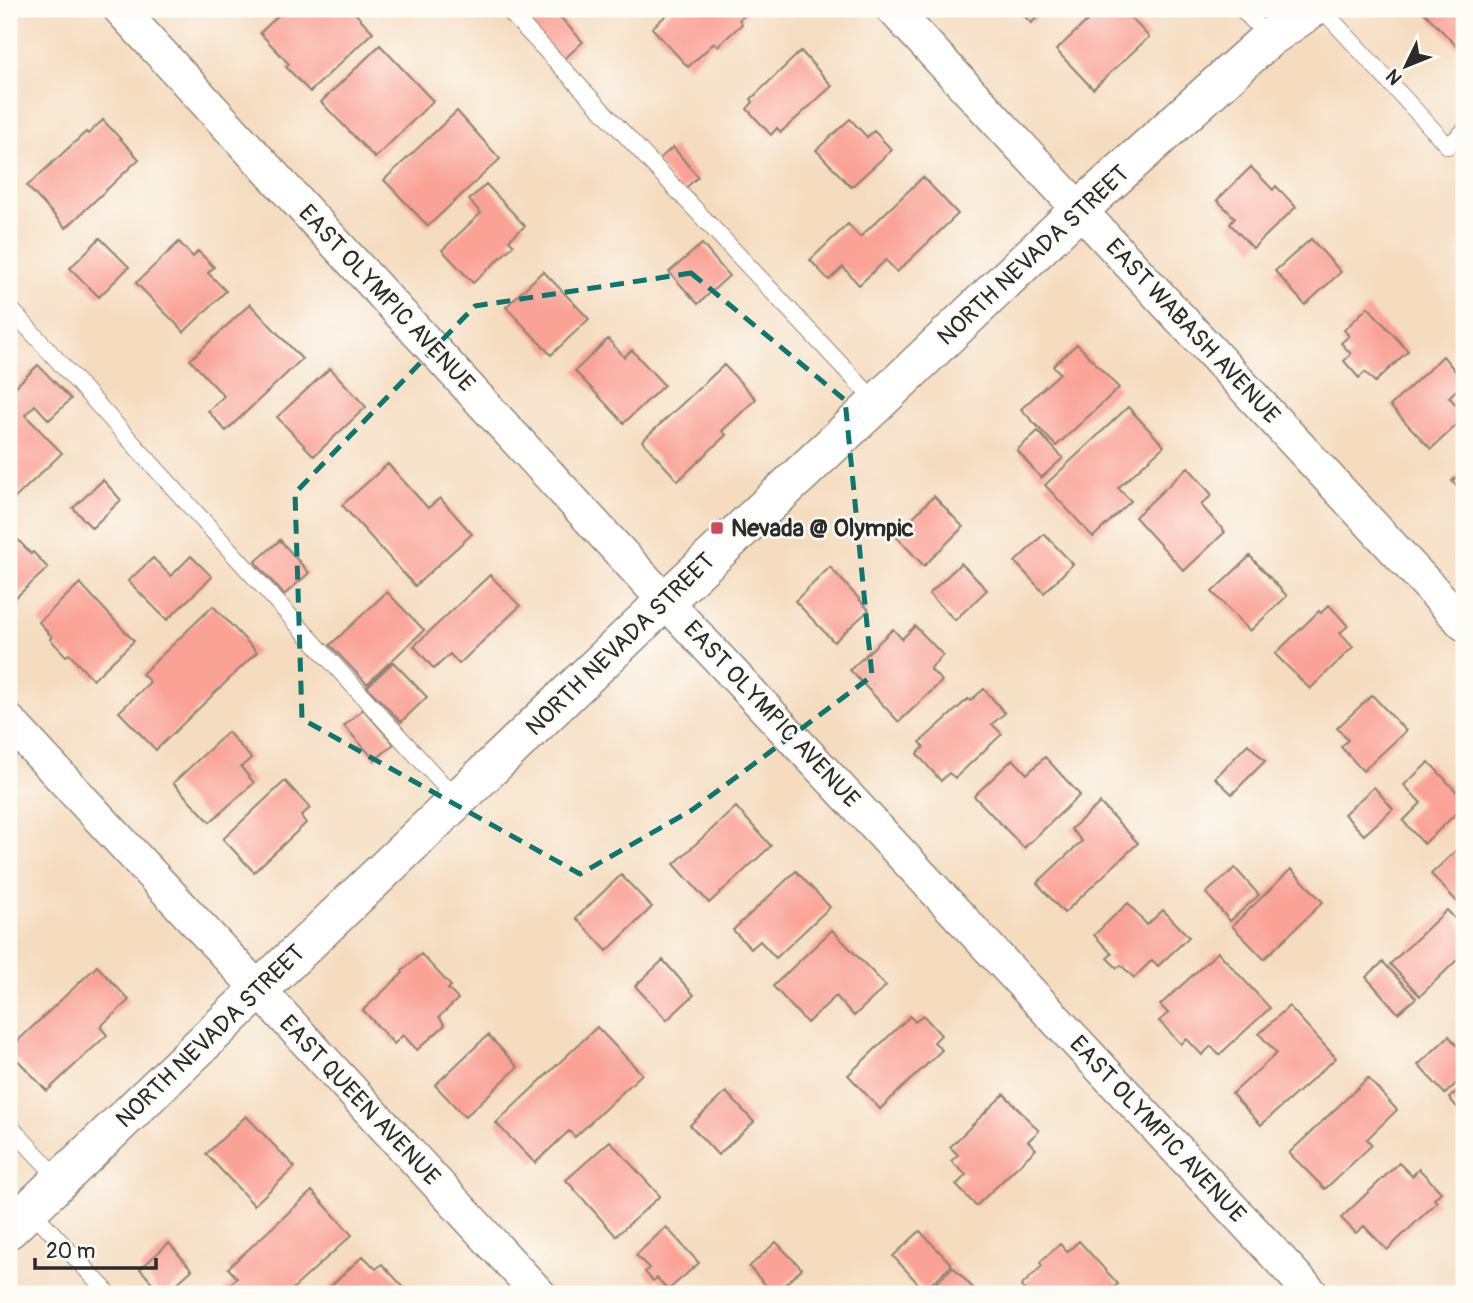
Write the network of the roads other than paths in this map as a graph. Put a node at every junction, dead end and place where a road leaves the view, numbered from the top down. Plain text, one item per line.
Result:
1 (120, 9) edge
2 (508, 9) edge
3 (893, 9) edge
4 (1242, 9) edge
5 (1294, 9) edge
6 (1311, 9) edge
7 (1322, 9) edge
8 (1269, 38) junction
9 (1464, 131) edge
10 (1080, 209) junction
11 (9, 307) edge
12 (877, 403) junction
13 (665, 601) junction
14 (1464, 624) edge
15 (9, 721) edge
16 (457, 800) junction
17 (259, 990) junction
18 (9, 1125) edge
19 (60, 1180) junction
20 (19, 1219) edge
21 (109, 1294) edge
22 (539, 1294) edge
23 (1312, 1294) edge

1 - 13 street, EAST OLYMPIC AVENUE
2 - 12 lane
3 - 10 street, EAST WABASH AVENUE
4 - 8 lane
5 - 8 main road, NORTH NEVADA STREET
6 - 8 main road, NORTH NEVADA STREET
7 - 9 lane
8 - 10 main road, NORTH NEVADA STREET
10 - 12 main road, NORTH NEVADA STREET
10 - 14 street, EAST WABASH AVENUE
11 - 16 lane
12 - 13 main road, NORTH NEVADA STREET
13 - 16 main road, NORTH NEVADA STREET
13 - 23 street, EAST OLYMPIC AVENUE
15 - 17 street, EAST QUEEN AVENUE
16 - 17 main road, NORTH NEVADA STREET
17 - 19 main road, NORTH NEVADA STREET
17 - 22 street, EAST QUEEN AVENUE
18 - 19 lane
19 - 20 main road, NORTH NEVADA STREET
20 - 21 lane

